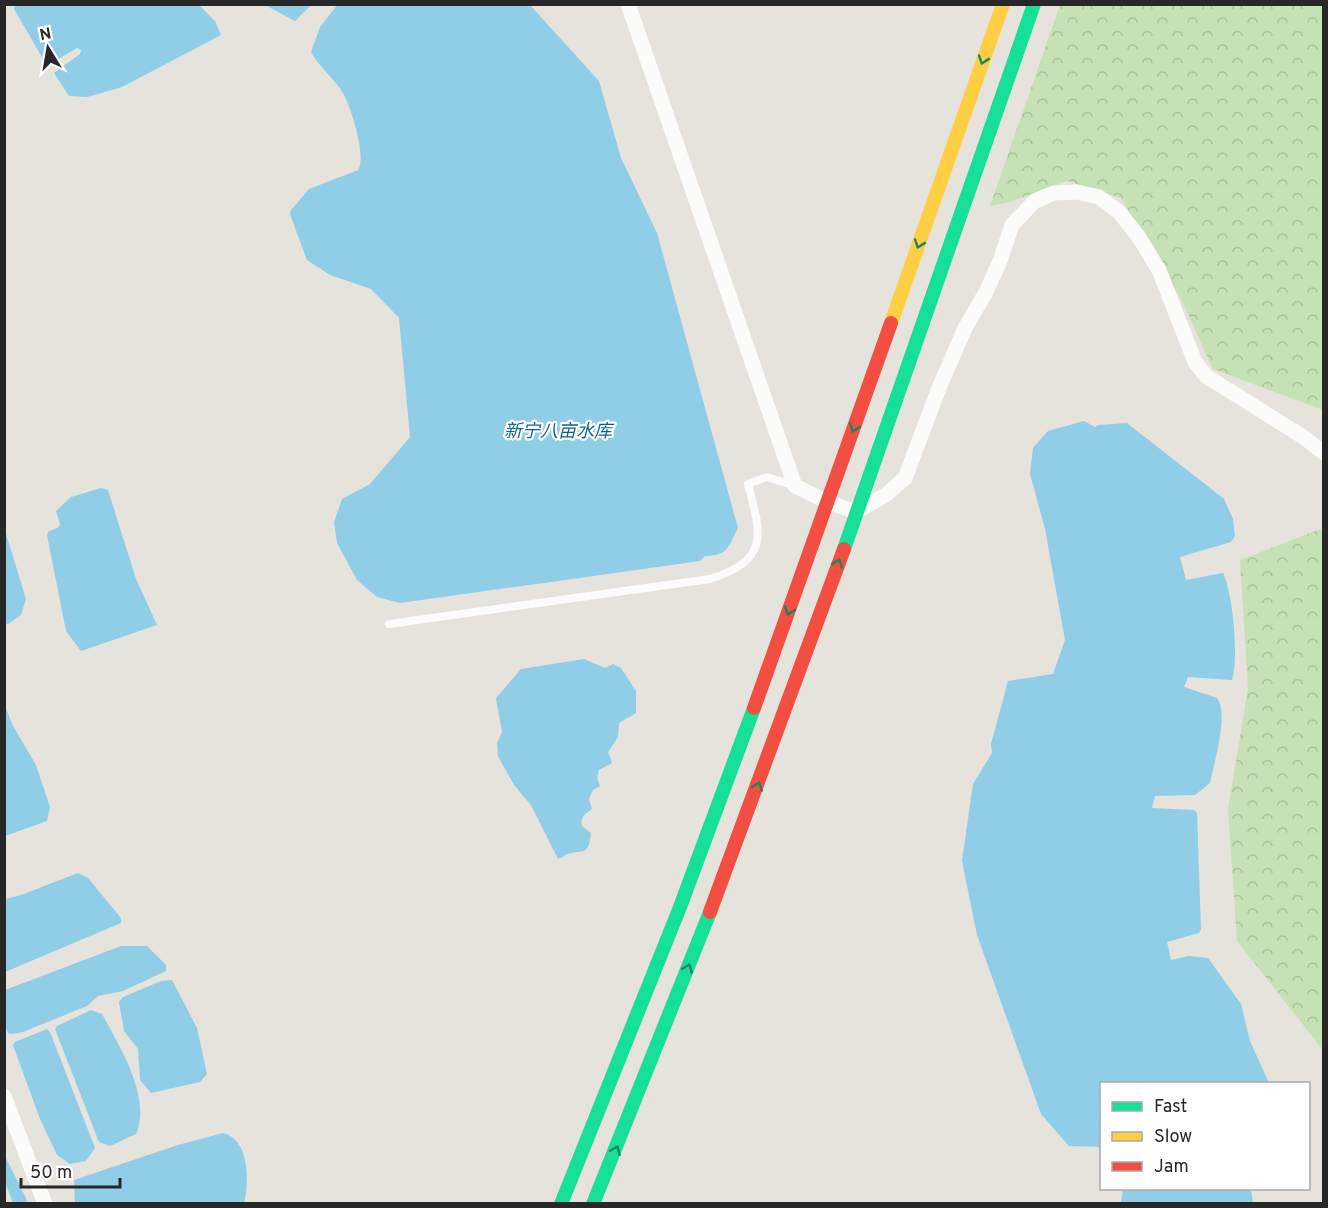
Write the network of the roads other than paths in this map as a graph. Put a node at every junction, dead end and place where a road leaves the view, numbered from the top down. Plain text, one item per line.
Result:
1 (628, 4) edge
2 (1003, 4) edge
3 (1034, 4) edge
4 (1323, 453) edge
5 (795, 486) junction
6 (828, 502) junction
7 (856, 512) junction
8 (389, 624) dead end
9 (4, 1096) edge
10 (45, 1203) edge
11 (561, 1203) edge
12 (593, 1203) edge

1 - 5 street
2 -> 6 main road
3 - 7 main road
4 - 7 street
5 - 6 street
5 - 8 lane
6 - 7 street
6 -> 11 main road
12 -> 7 main road
9 - 10 street

